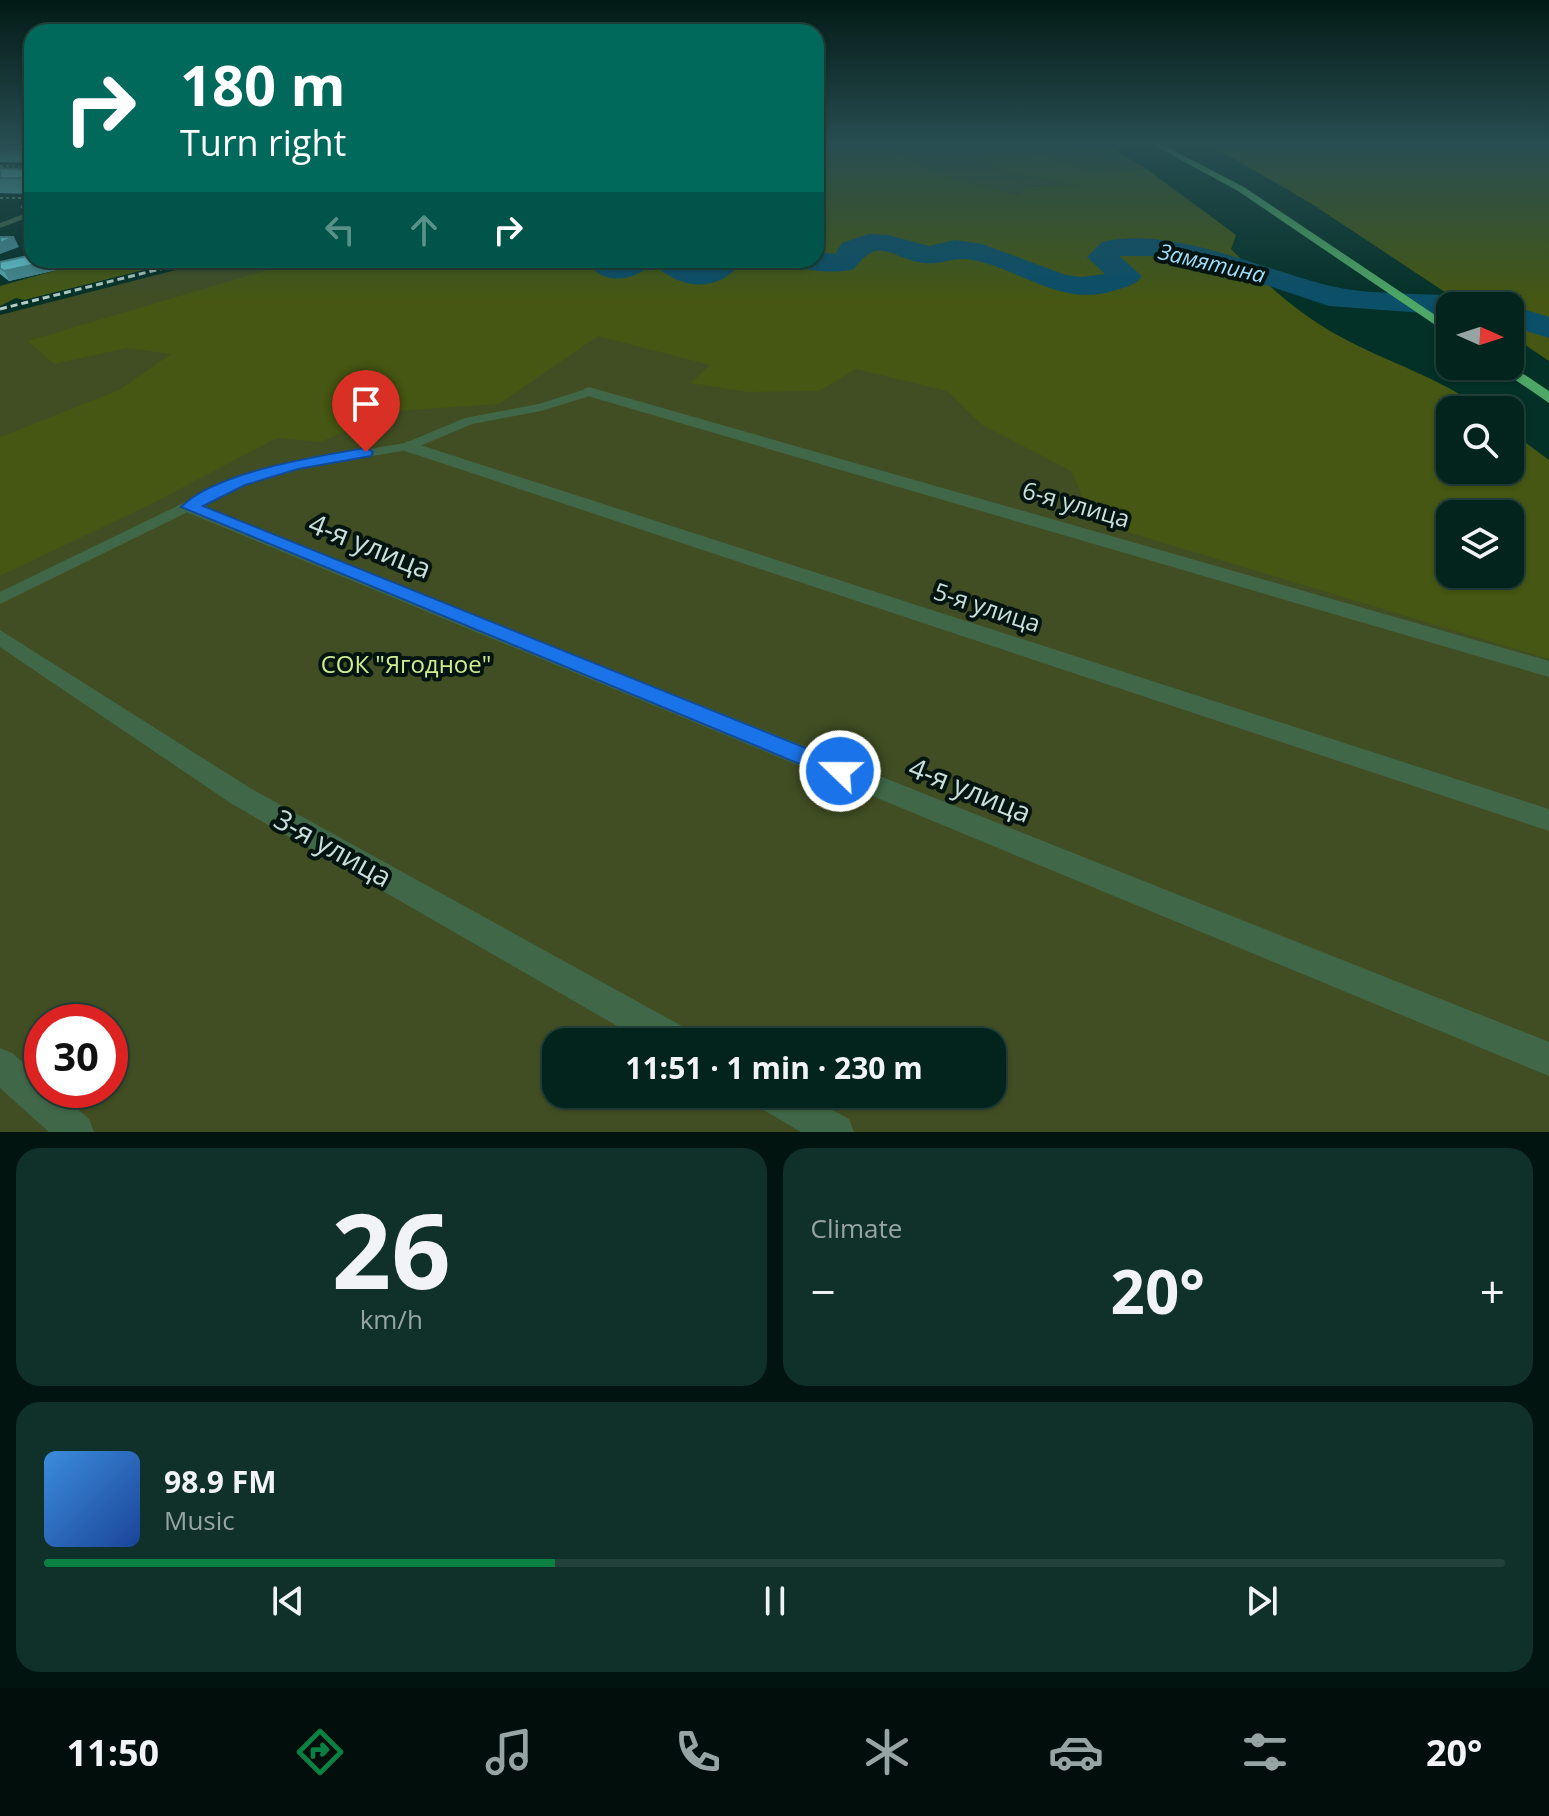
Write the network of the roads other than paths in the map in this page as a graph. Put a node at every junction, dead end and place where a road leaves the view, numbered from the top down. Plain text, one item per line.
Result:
1 (1251, 196) edge
2 (24, 216) edge
3 (0, 226) edge
4 (1436, 321) edge
5 (1523, 380) edge
6 (589, 392) joint
7 (1549, 398) edge
8 (408, 446) junction
9 (190, 507) junction
10 (0, 599) edge
11 (0, 637) edge
12 (1549, 669) edge
13 (1549, 820) edge
14 (652, 1028) edge
15 (1549, 1059) edge
16 (0, 1065) edge
17 (794, 1108) edge
18 (76, 1132) edge
19 (836, 1132) edge

1 - 4 main road
2 - 3 lane
5 - 7 main road
6 - 8 lane
6 - 12 street, 6-я улица
8 - 9 lane
8 - 13 street, 5-я улица
9 - 10 lane
9 - 15 street, 4-я улица
11 - 14 street, 3-я улица
16 - 18 street
17 - 19 street

